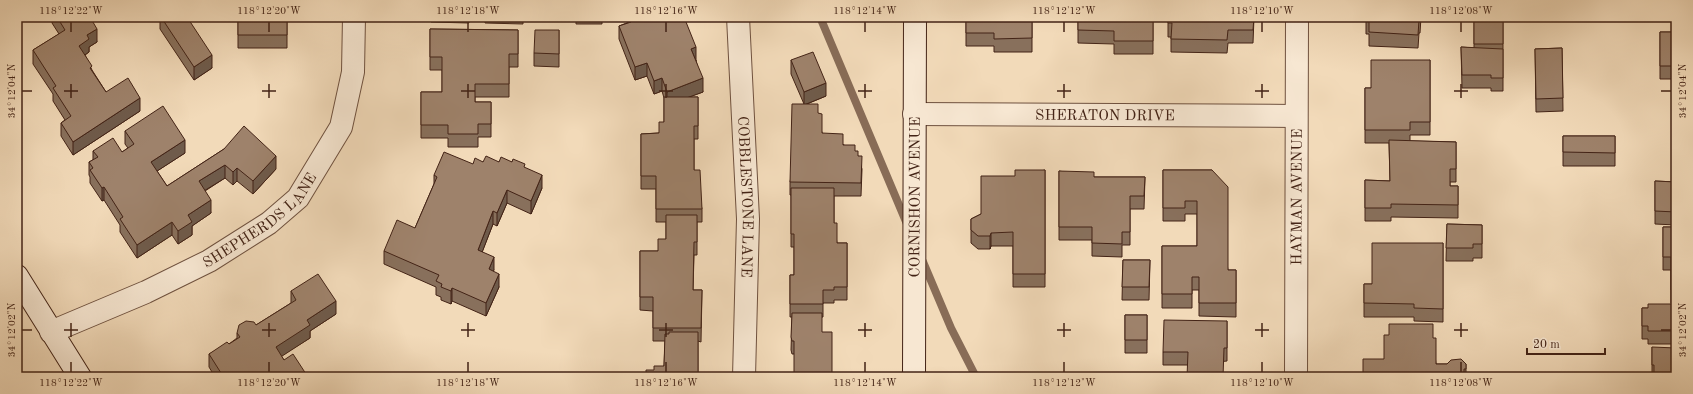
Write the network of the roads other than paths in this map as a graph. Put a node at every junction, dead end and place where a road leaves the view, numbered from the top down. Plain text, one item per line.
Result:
1 (354, 17) edge
2 (738, 17) edge
3 (915, 17) edge
4 (1297, 17) edge
5 (914, 114) junction
6 (1296, 116) junction
7 (17, 276) edge
8 (52, 332) junction
9 (80, 377) edge
10 (744, 377) edge
11 (914, 377) edge
12 (1296, 377) edge

1 - 8 street, SHEPHERDS LANE
2 - 10 street, COBBLESTONE LANE
3 - 5 street, CORNISHON AVENUE
4 - 6 street, HAYMAN AVENUE
5 - 6 street, SHERATON DRIVE
5 - 11 street, CORNISHON AVENUE
6 - 12 street, HAYMAN AVENUE
7 - 8 street
8 - 9 street

